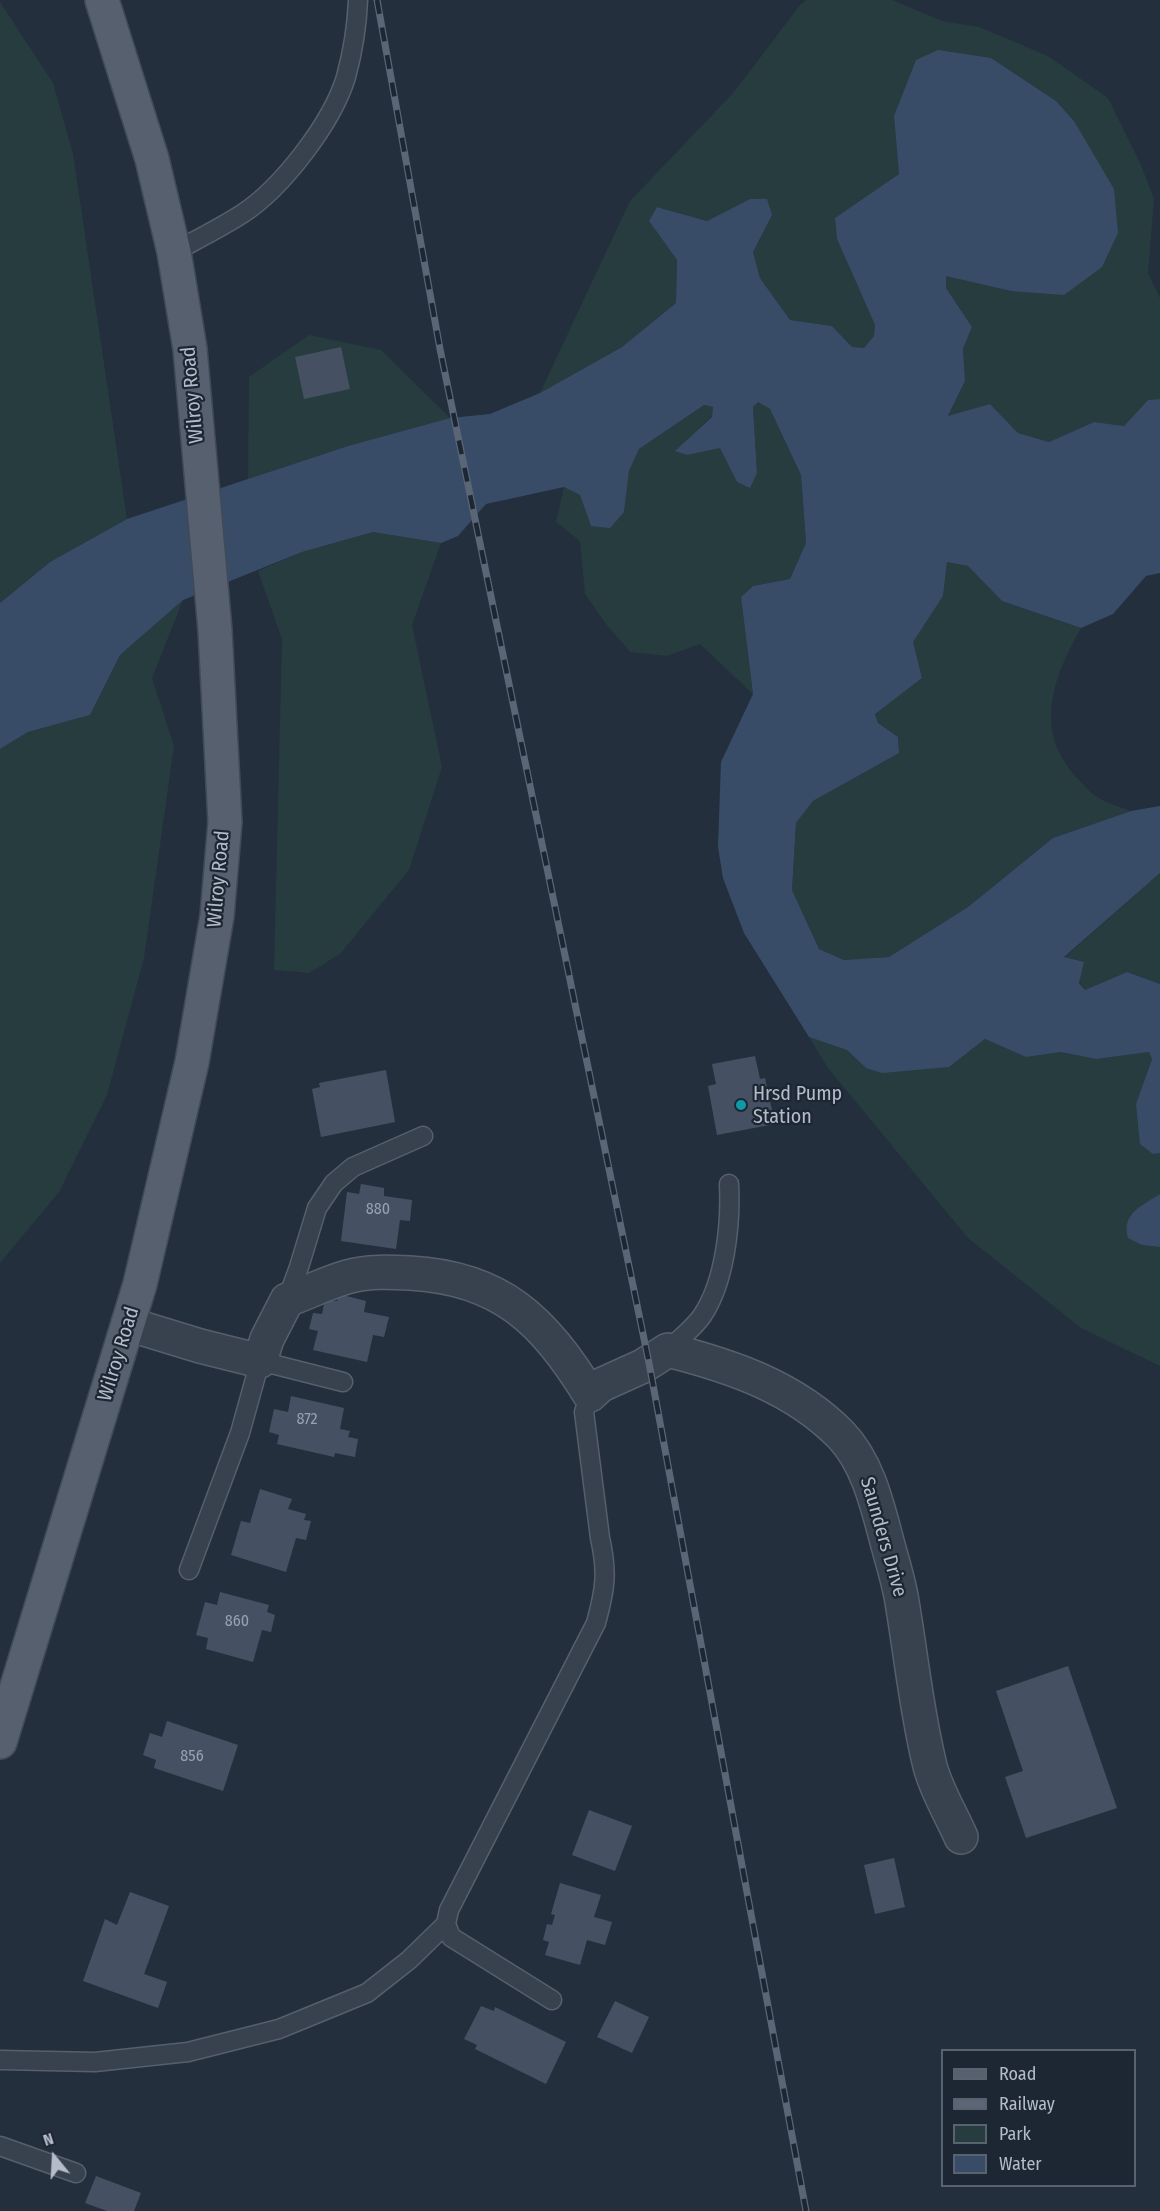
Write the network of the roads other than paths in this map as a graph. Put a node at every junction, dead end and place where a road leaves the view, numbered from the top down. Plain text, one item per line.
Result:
1 (102, 0) edge
2 (358, 0) edge
3 (174, 252) junction
4 (423, 1136) dead end
5 (729, 1184) dead end
6 (287, 1300) junction
7 (128, 1324) junction
8 (668, 1350) junction
9 (260, 1361) junction
10 (343, 1382) dead end
11 (590, 1395) junction
12 (189, 1570) dead end
13 (0, 1742) edge
14 (961, 1837) dead end
15 (446, 1924) junction
16 (552, 2000) dead end
17 (0, 2060) edge
18 (0, 2146) edge
19 (76, 2173) dead end

1 - 3 main road, Wilroy Road
2 - 3 lane
3 - 7 main road, Wilroy Road
4 - 6 lane
5 - 8 lane
6 - 9 street
6 - 11 street
7 - 9 street
7 - 13 main road, Wilroy Road
8 - 11 street
8 - 14 street, Saunders Drive
9 - 10 lane
9 - 12 lane
11 - 15 lane
15 - 16 lane
15 - 17 lane
18 - 19 lane

